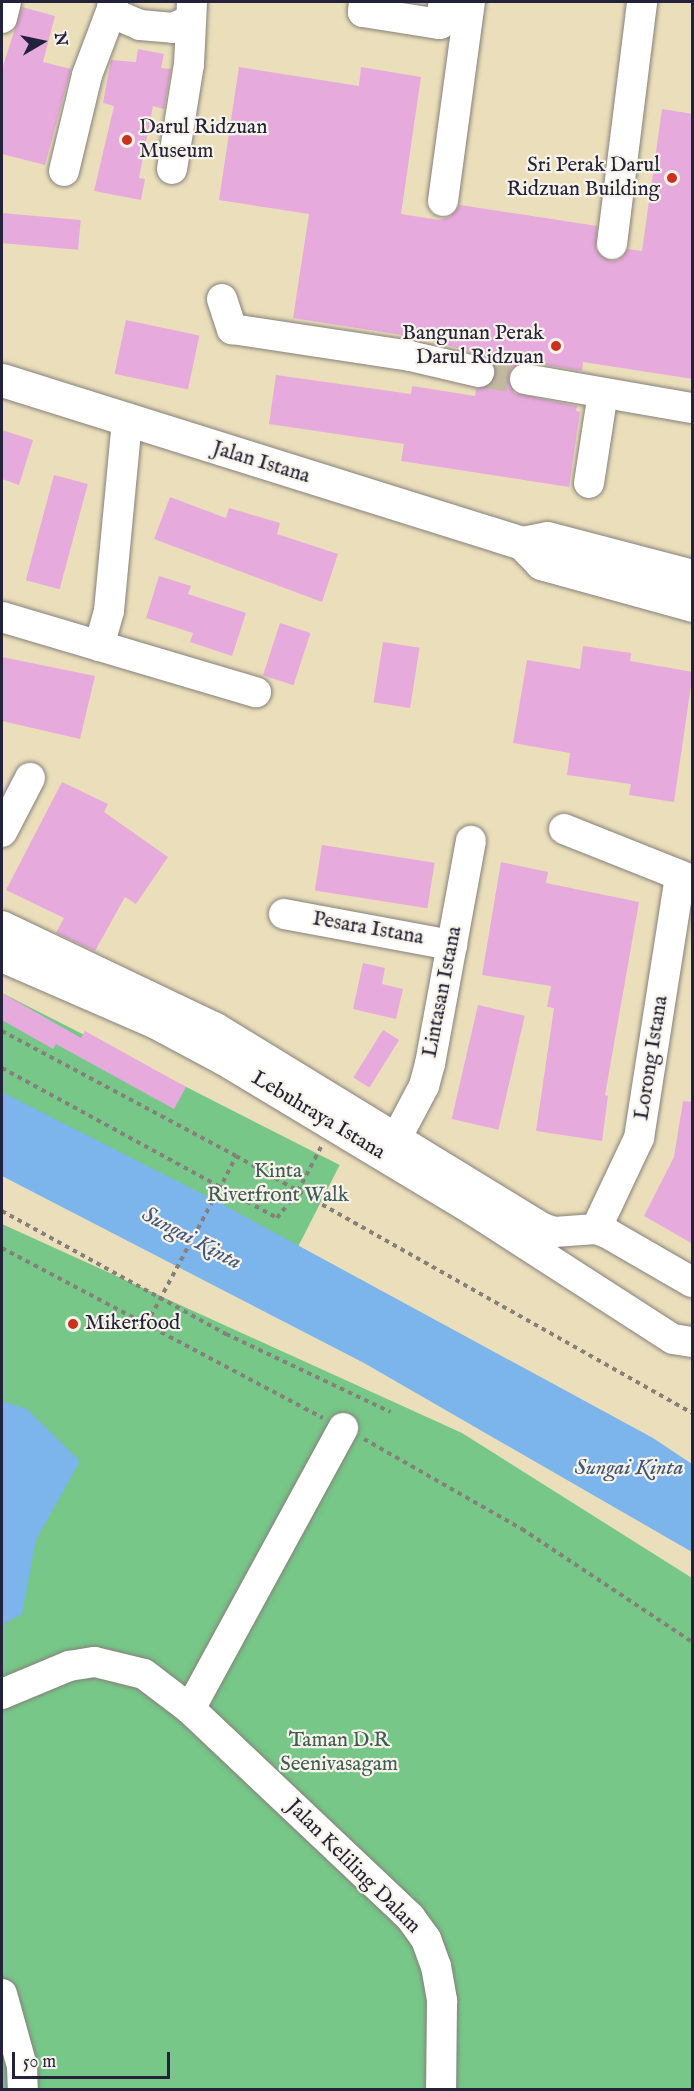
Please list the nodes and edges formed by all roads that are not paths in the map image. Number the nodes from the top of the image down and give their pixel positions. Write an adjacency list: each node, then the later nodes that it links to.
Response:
1 (6, 2): 8 (street)
2 (364, 2): 3 (street)
3 (444, 2)
4 (470, 2): 11 (street)
5 (642, 2): 12 (street)
6 (112, 5): 7 (street); 10 (street)
7 (190, 11): 9 (street)
8 (2, 18)
9 (172, 169)
10 (64, 171)
11 (443, 201)
12 (612, 244)
13 (222, 299): 14 (street)
14 (479, 372)
15 (2, 380): 19 (main road, Jalan Istana)
16 (525, 380): 17 (street)
17 (603, 393): 18 (street); 20 (street)
18 (693, 408)
19 (127, 419): 21 (main road, Jalan Istana); 25 (street)
20 (589, 483)
21 (522, 543): 22 (main road); 23 (main road)
22 (693, 576)
23 (693, 605)
24 (2, 617): 25 (street)
25 (99, 646): 26 (street)
26 (256, 692)
27 (30, 778): 29 (street)
28 (564, 829): 31 (street)
29 (2, 832)
30 (471, 841): 34 (street, Lintasan Istana)
31 (686, 878): 37 (street, Lorong Istana)
32 (284, 914): 34 (street, Pesara Istana)
33 (2, 926): 36 (street)
34 (452, 945): 36 (street, Lintasan Istana)
35 (2, 957): 39 (street, Lebuhraya Istana)
36 (398, 1137): 37 (street)
37 (596, 1229): 38 (street)
38 (689, 1272)
39 (619, 1304): 40 (street, Lebuhraya Istana); 41 (street, Lebuhraya Istana)
40 (693, 1341)
41 (693, 1359)
42 (343, 1428): 44 (street)
43 (2, 1694): 44 (street, Jalan Keliling Dalam)
44 (190, 1709): 47 (street, Jalan Keliling Dalam)
45 (2, 1994): 46 (street)
46 (22, 2090)
47 (441, 2090)

